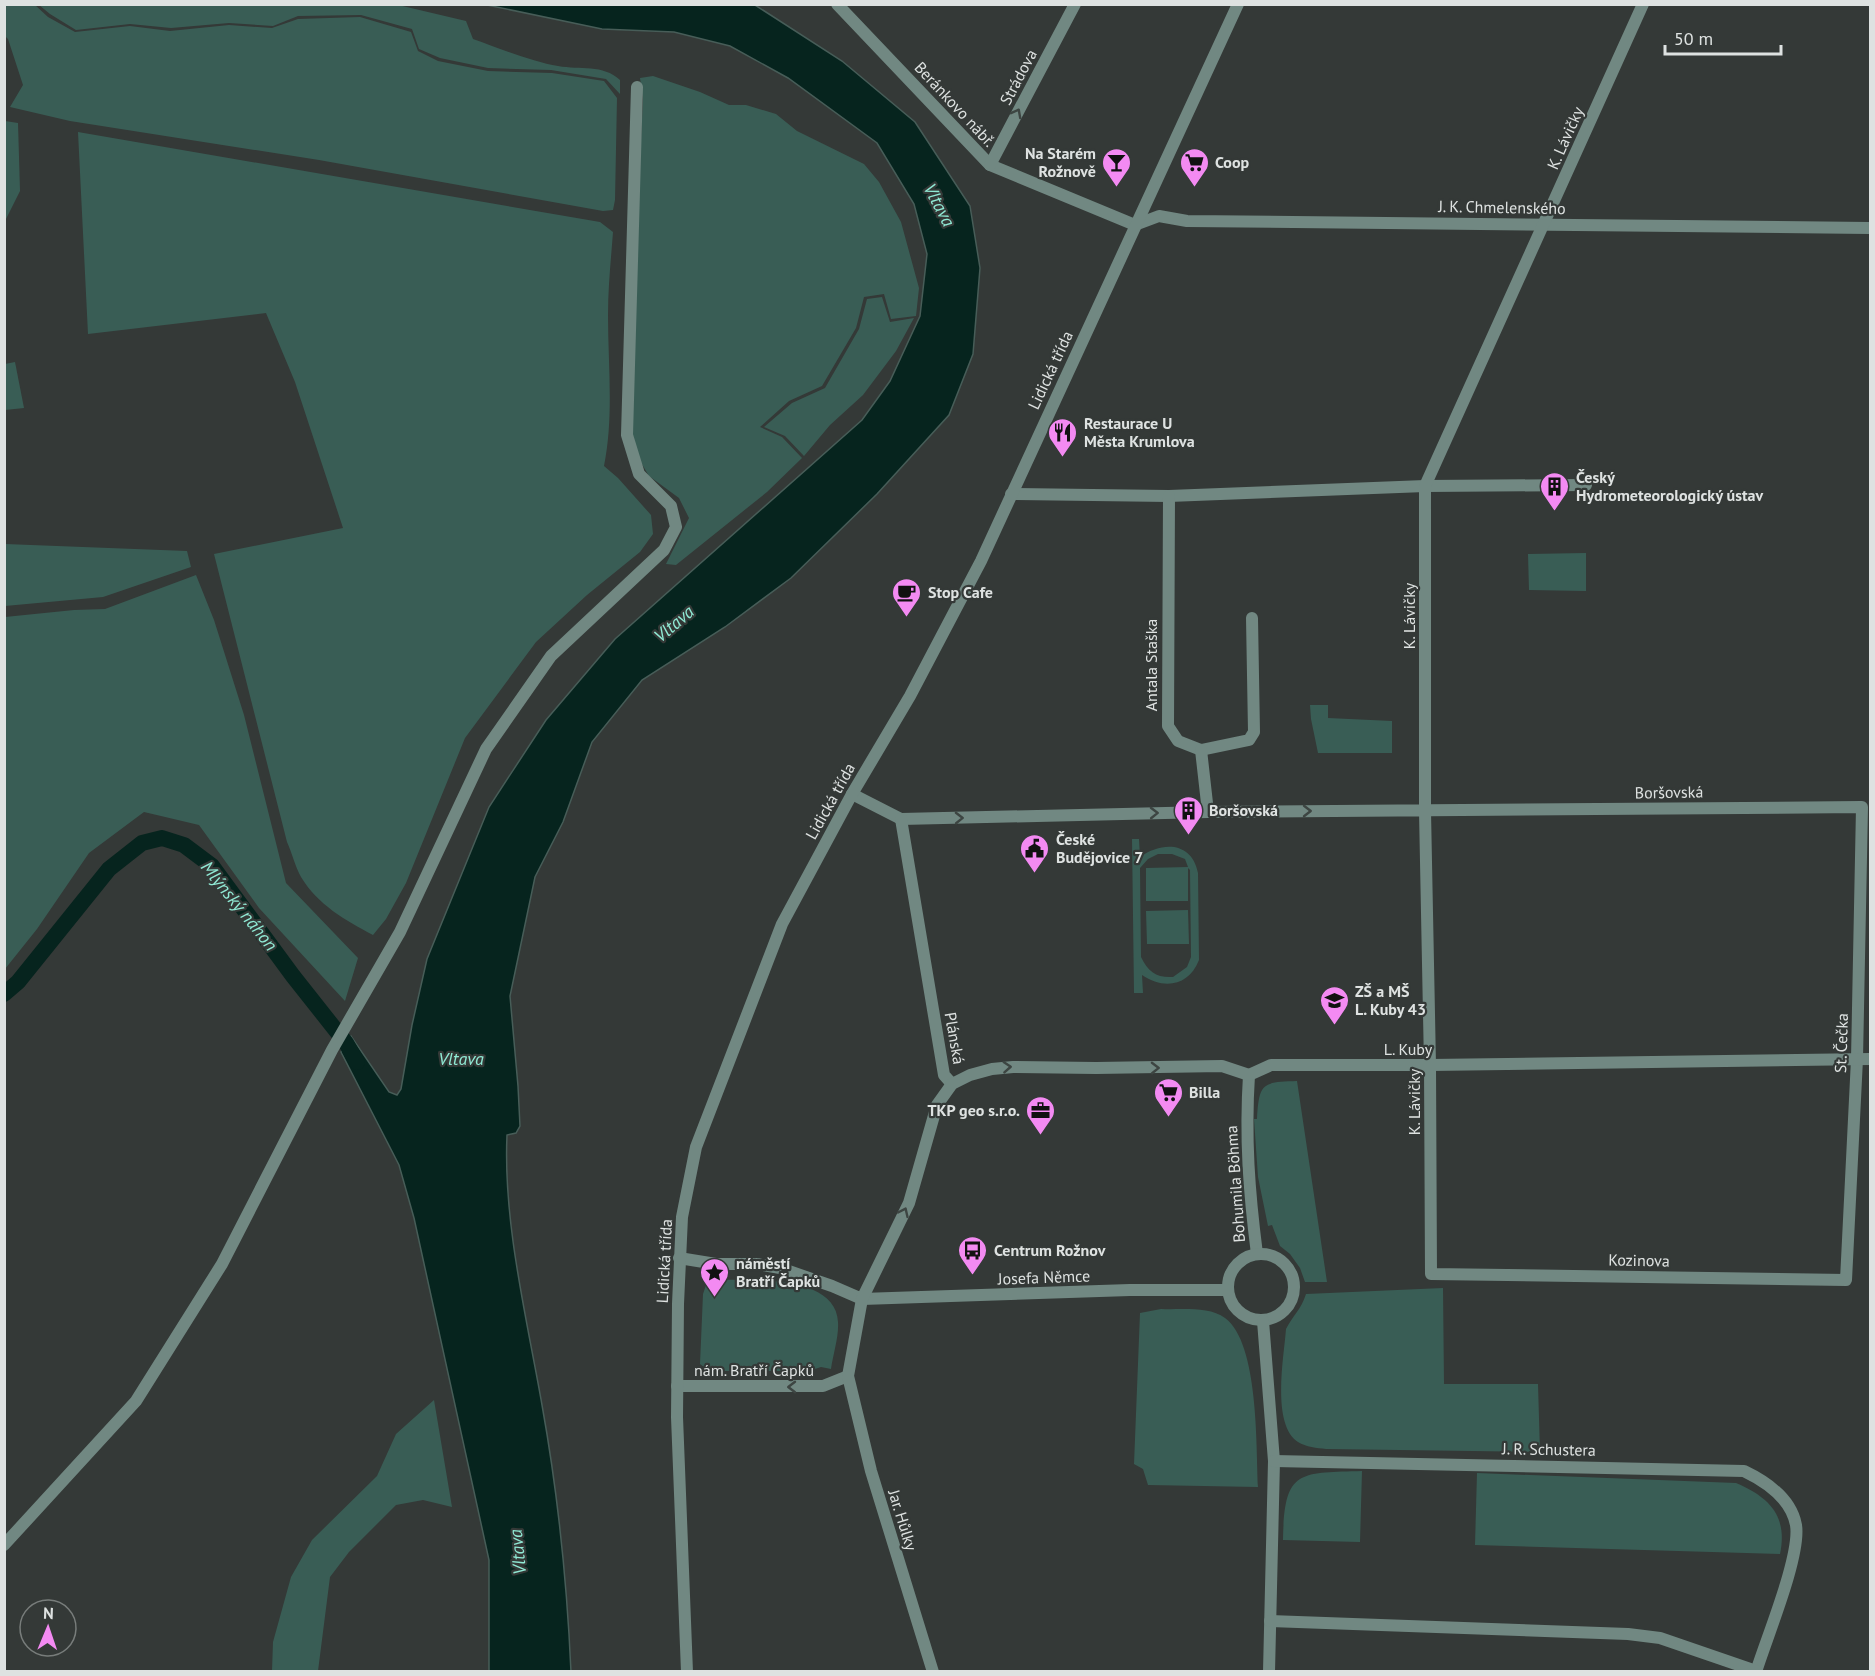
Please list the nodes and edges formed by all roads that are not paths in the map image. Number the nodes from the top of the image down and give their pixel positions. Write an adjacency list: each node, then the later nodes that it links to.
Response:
1 (1075, 4): 6 (street, Strádova, one-way to 1)
2 (1238, 4): 8 (street, Lidická třída)
3 (1643, 4): 7 (street, K. Lávičky)
4 (840, 5): 6 (street, Beránkovo nábř.)
5 (637, 87): 36 (street)
6 (990, 165): 8 (street, Beránkovo nábř.)
7 (1544, 224): 8 (street, J. K. Chmelenského); 9 (street, J. K. Chmelenského); 11 (street, K. Lávičky)
8 (1135, 225): 12 (street, Lidická třída)
9 (1870, 228)
10 (1586, 485): 11 (street)
11 (1425, 486): 13 (street); 18 (street, K. Lávičky)
12 (1011, 494): 13 (street); 16 (street, Lidická třída)
13 (1169, 496): 15 (street, Antala Staška)
14 (1252, 618): 15 (street)
15 (1201, 750): 19 (street)
16 (852, 794): 20 (street); 27 (street, Lidická třída)
17 (1862, 807): 18 (street, Boršovská); 21 (street, St. Čečka)
18 (1425, 811): 19 (street, Boršovská, one-way to 18); 23 (street, K. Lávičky)
19 (1208, 812): 20 (street, Boršovská, one-way to 19)
20 (901, 819): 25 (street, Plánská)
21 (1857, 1059): 22 (street, L. Kuby); 23 (street, L. Kuby); 29 (street, St. Čečka)
22 (1870, 1059)
23 (1431, 1065): 24 (street, L. Kuby); 28 (street, K. Lávičky)
24 (1249, 1075): 25 (street, one-way to 24); 26 (street, Bohumila Böhma)
25 (952, 1084): 31 (street, Plánská, one-way to 25)
26 (1257, 1254): 30 (street); 32 (street)
27 (679, 1258): 31 (street); 34 (street, Lidická třída)
28 (1431, 1274): 29 (street, Kozinova)
29 (1846, 1280)
30 (1228, 1290): 31 (street, Josefa Němce); 32 (street)
31 (862, 1299): 33 (street)
32 (1263, 1321): 35 (street)
33 (848, 1376): 34 (street, nám. Bratří Čapků, one-way to 34); 39 (street, Jar. Hůlky)
34 (677, 1386): 38 (street, Lidická třída)
35 (1274, 1461): 37 (street); 41 (street, J. R. Schustera)
36 (4, 1545)
37 (1270, 1621): 40 (street); 41 (street)
38 (687, 1671)
39 (933, 1671)
40 (1269, 1671)
41 (1756, 1671)

